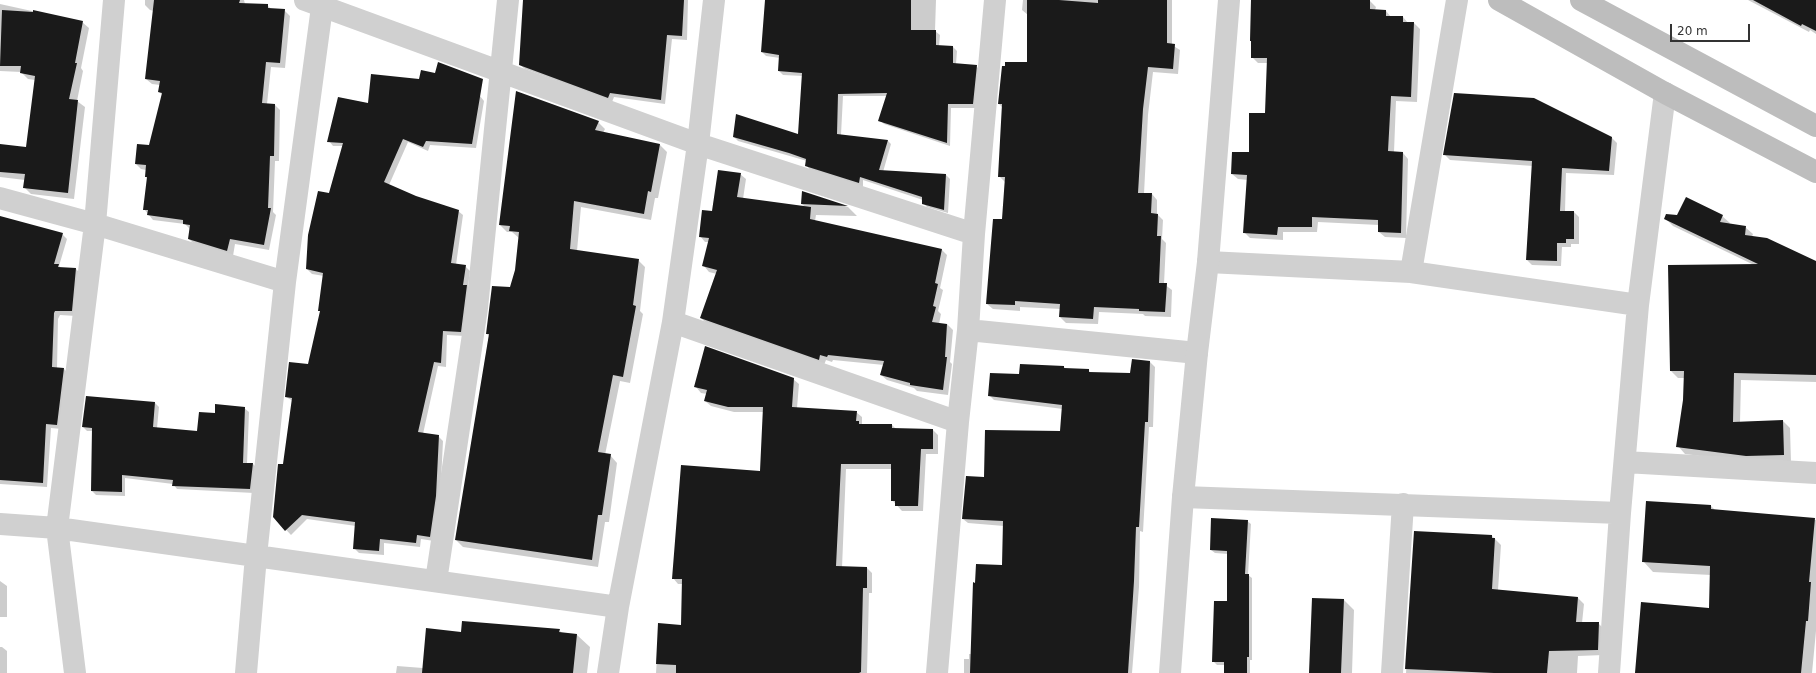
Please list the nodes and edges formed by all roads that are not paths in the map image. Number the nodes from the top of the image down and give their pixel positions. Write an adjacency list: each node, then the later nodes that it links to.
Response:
1 (114, 0): 16 (street)
2 (508, 0): 10 (street)
3 (714, 0): 13 (street)
4 (995, 0): 17 (street)
5 (1229, 0): 18 (street)
6 (1457, 0): 19 (street)
7 (1499, 0): 11 (main road)
8 (1581, 0): 12 (main road)
9 (313, 3): 10 (street); 20 (street)
10 (500, 71): 13 (street); 34 (street)
11 (1665, 93): 14 (main road); 21 (street)
12 (1816, 126)
13 (698, 144): 17 (street); 22 (street)
14 (1816, 172)
15 (0, 198): 16 (street)
16 (95, 224): 20 (street); 32 (street)
17 (974, 234): 23 (street)
18 (1208, 262): 19 (street); 24 (street)
19 (1411, 272): 21 (street)
20 (285, 282): 33 (street)
21 (1638, 306): 26 (street)
22 (673, 322): 25 (street); 35 (street)
23 (968, 330): 24 (street); 25 (street)
24 (1197, 353): 28 (street)
25 (958, 422): 39 (street)
26 (1625, 462): 27 (street); 30 (street)
27 (1816, 473)
28 (1183, 497): 29 (street); 40 (street)
29 (1403, 504): 30 (street); 41 (street)
30 (1620, 513): 42 (street)
31 (0, 524): 32 (street)
32 (57, 528): 33 (street); 36 (street)
33 (256, 556): 34 (street); 37 (street)
34 (436, 581): 35 (street)
35 (618, 606): 38 (street)
36 (75, 673)
37 (246, 673)
38 (608, 673)
39 (937, 673)
40 (1170, 673)
41 (1392, 673)
42 (1609, 673)

